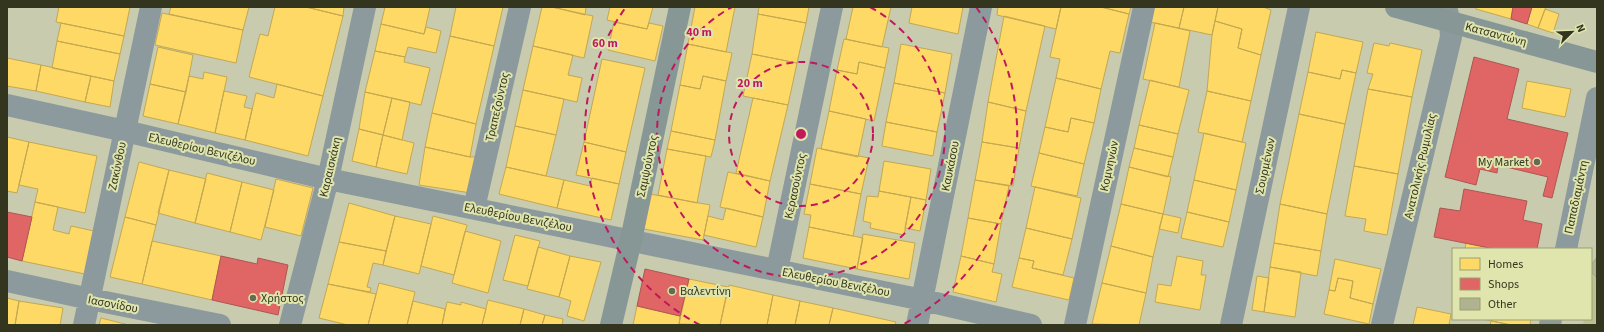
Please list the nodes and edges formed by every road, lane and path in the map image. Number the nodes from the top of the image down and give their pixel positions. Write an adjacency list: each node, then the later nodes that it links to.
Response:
1 (151, 7): 14 (street, Ζακύνθου)
2 (364, 7): 15 (street, Καραισκάκη)
3 (520, 7): 16 (street, Τραπεζούντος)
4 (680, 7): 17 (street, Σαμψούντος)
5 (832, 7): 19 (street, Κερασούντος)
6 (981, 7): 22 (street, Καυκάσου)
7 (1144, 7): 29 (street, Κομνηνών)
8 (1299, 7): 30 (street, Σουρμένων)
9 (1396, 7): 10 (street, Κατσαντώνη)
10 (1448, 14): 11 (street, Κατσαντώνη); 31 (street, Ανατολικής Ρωμυλίας)
11 (1597, 62)
12 (1597, 98): 18 (street, Παπαδιαμάντη)
13 (7, 105): 14 (street, Ελευθερίου Βενιζέλου)
14 (125, 131): 15 (street, Ελευθερίου Βενιζέλου); 21 (street, Ζακύνθου)
15 (328, 179): 16 (street, Ελευθερίου Βενιζέλου); 25 (street, Καραισκάκη)
16 (474, 208): 17 (street, Ελευθερίου Βενιζέλου)
17 (631, 240): 19 (street, Ελευθερίου Βενιζέλου); 26 (street, Σαμψούντος)
18 (1566, 248)
19 (777, 270): 22 (street, Ελευθερίου Βενιζέλου)
20 (7, 281): 21 (street, Ιασoνίδου)
21 (90, 299): 23 (street, Ζακύνθου); 24 (street, Ιασoνίδου)
22 (923, 300): 27 (street, Καυκάσου); 28 (street, Ελευθερίου Βενιζέλου)
23 (84, 325)
24 (220, 325)
25 (290, 325)
26 (611, 325)
27 (917, 325)
28 (1031, 325)
29 (1075, 325)
30 (1231, 325)
31 (1382, 325)

